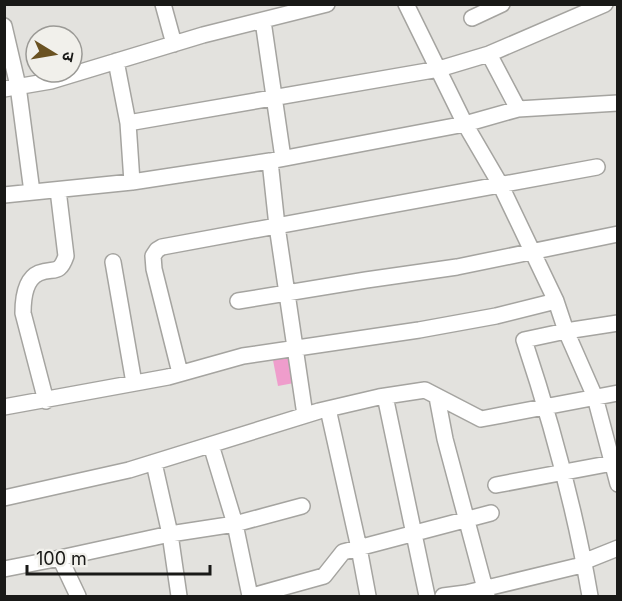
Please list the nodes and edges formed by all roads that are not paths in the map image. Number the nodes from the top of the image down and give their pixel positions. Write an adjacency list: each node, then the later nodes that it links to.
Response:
1 (164, 4): 9 (street)
2 (327, 4): 7 (street)
3 (406, 4): 12 (street)
4 (502, 4): 6 (street)
5 (600, 5): 10 (street)
6 (472, 18)
7 (263, 21): 9 (street); 14 (street)
8 (4, 26): 13 (street)
9 (174, 44): 11 (street)
10 (489, 54): 12 (street); 16 (street)
11 (117, 61): 13 (street); 17 (street)
12 (439, 69): 14 (street); 18 (street)
13 (11, 87): 24 (street)
14 (274, 98): 17 (street); 19 (street)
15 (618, 103): 16 (street)
16 (518, 109): 18 (street)
17 (128, 123): 21 (street)
18 (465, 124): 19 (street); 22 (street)
19 (276, 159): 21 (street); 26 (street)
20 (597, 167): 22 (street)
21 (132, 182): 23 (street)
22 (500, 184): 26 (street); 28 (street)
23 (58, 190): 24 (street); 42 (street)
24 (32, 192): 25 (street)
25 (4, 195)
26 (277, 226): 30 (street); 36 (street)
27 (618, 234): 28 (street)
28 (534, 251): 30 (street); 32 (street)
29 (113, 262): 37 (street)
30 (288, 293): 31 (street); 35 (street)
31 (238, 301)
32 (556, 301): 34 (street); 35 (street)
33 (618, 323): 34 (street)
34 (566, 331): 40 (street); 43 (street)
35 (296, 347): 36 (street); 46 (street)
36 (180, 373): 37 (street)
37 (134, 383): 42 (street)
38 (618, 393): 40 (street)
39 (385, 396): 41 (street); 45 (street); 58 (street)
40 (596, 396): 43 (street); 48 (street)
41 (437, 397): 43 (street); 56 (street)
42 (46, 401): 44 (street)
43 (545, 406): 50 (street)
44 (4, 407)
45 (328, 409): 46 (street); 60 (street)
46 (305, 415): 47 (street)
47 (212, 445): 49 (street); 57 (street)
48 (615, 462): 50 (street); 51 (street)
49 (154, 463): 53 (street); 59 (street)
50 (563, 472): 52 (street); 63 (street)
51 (618, 484)
52 (495, 485)
53 (4, 498)
54 (302, 506): 57 (street)
55 (491, 513): 56 (street)
56 (467, 519): 58 (street); 65 (street)
57 (235, 524): 59 (street); 68 (street)
58 (415, 533): 60 (street); 70 (street)
59 (170, 534): 62 (street); 67 (street)
60 (359, 548): 68 (street); 69 (street)
61 (618, 548): 63 (street)
62 (60, 558): 64 (street); 66 (street)
63 (584, 562): 65 (street); 72 (street)
64 (4, 569)
65 (486, 592): 71 (street)
66 (78, 597)
67 (179, 597)
68 (251, 597)
69 (368, 597)
70 (427, 597)
71 (443, 597)
72 (590, 597)

